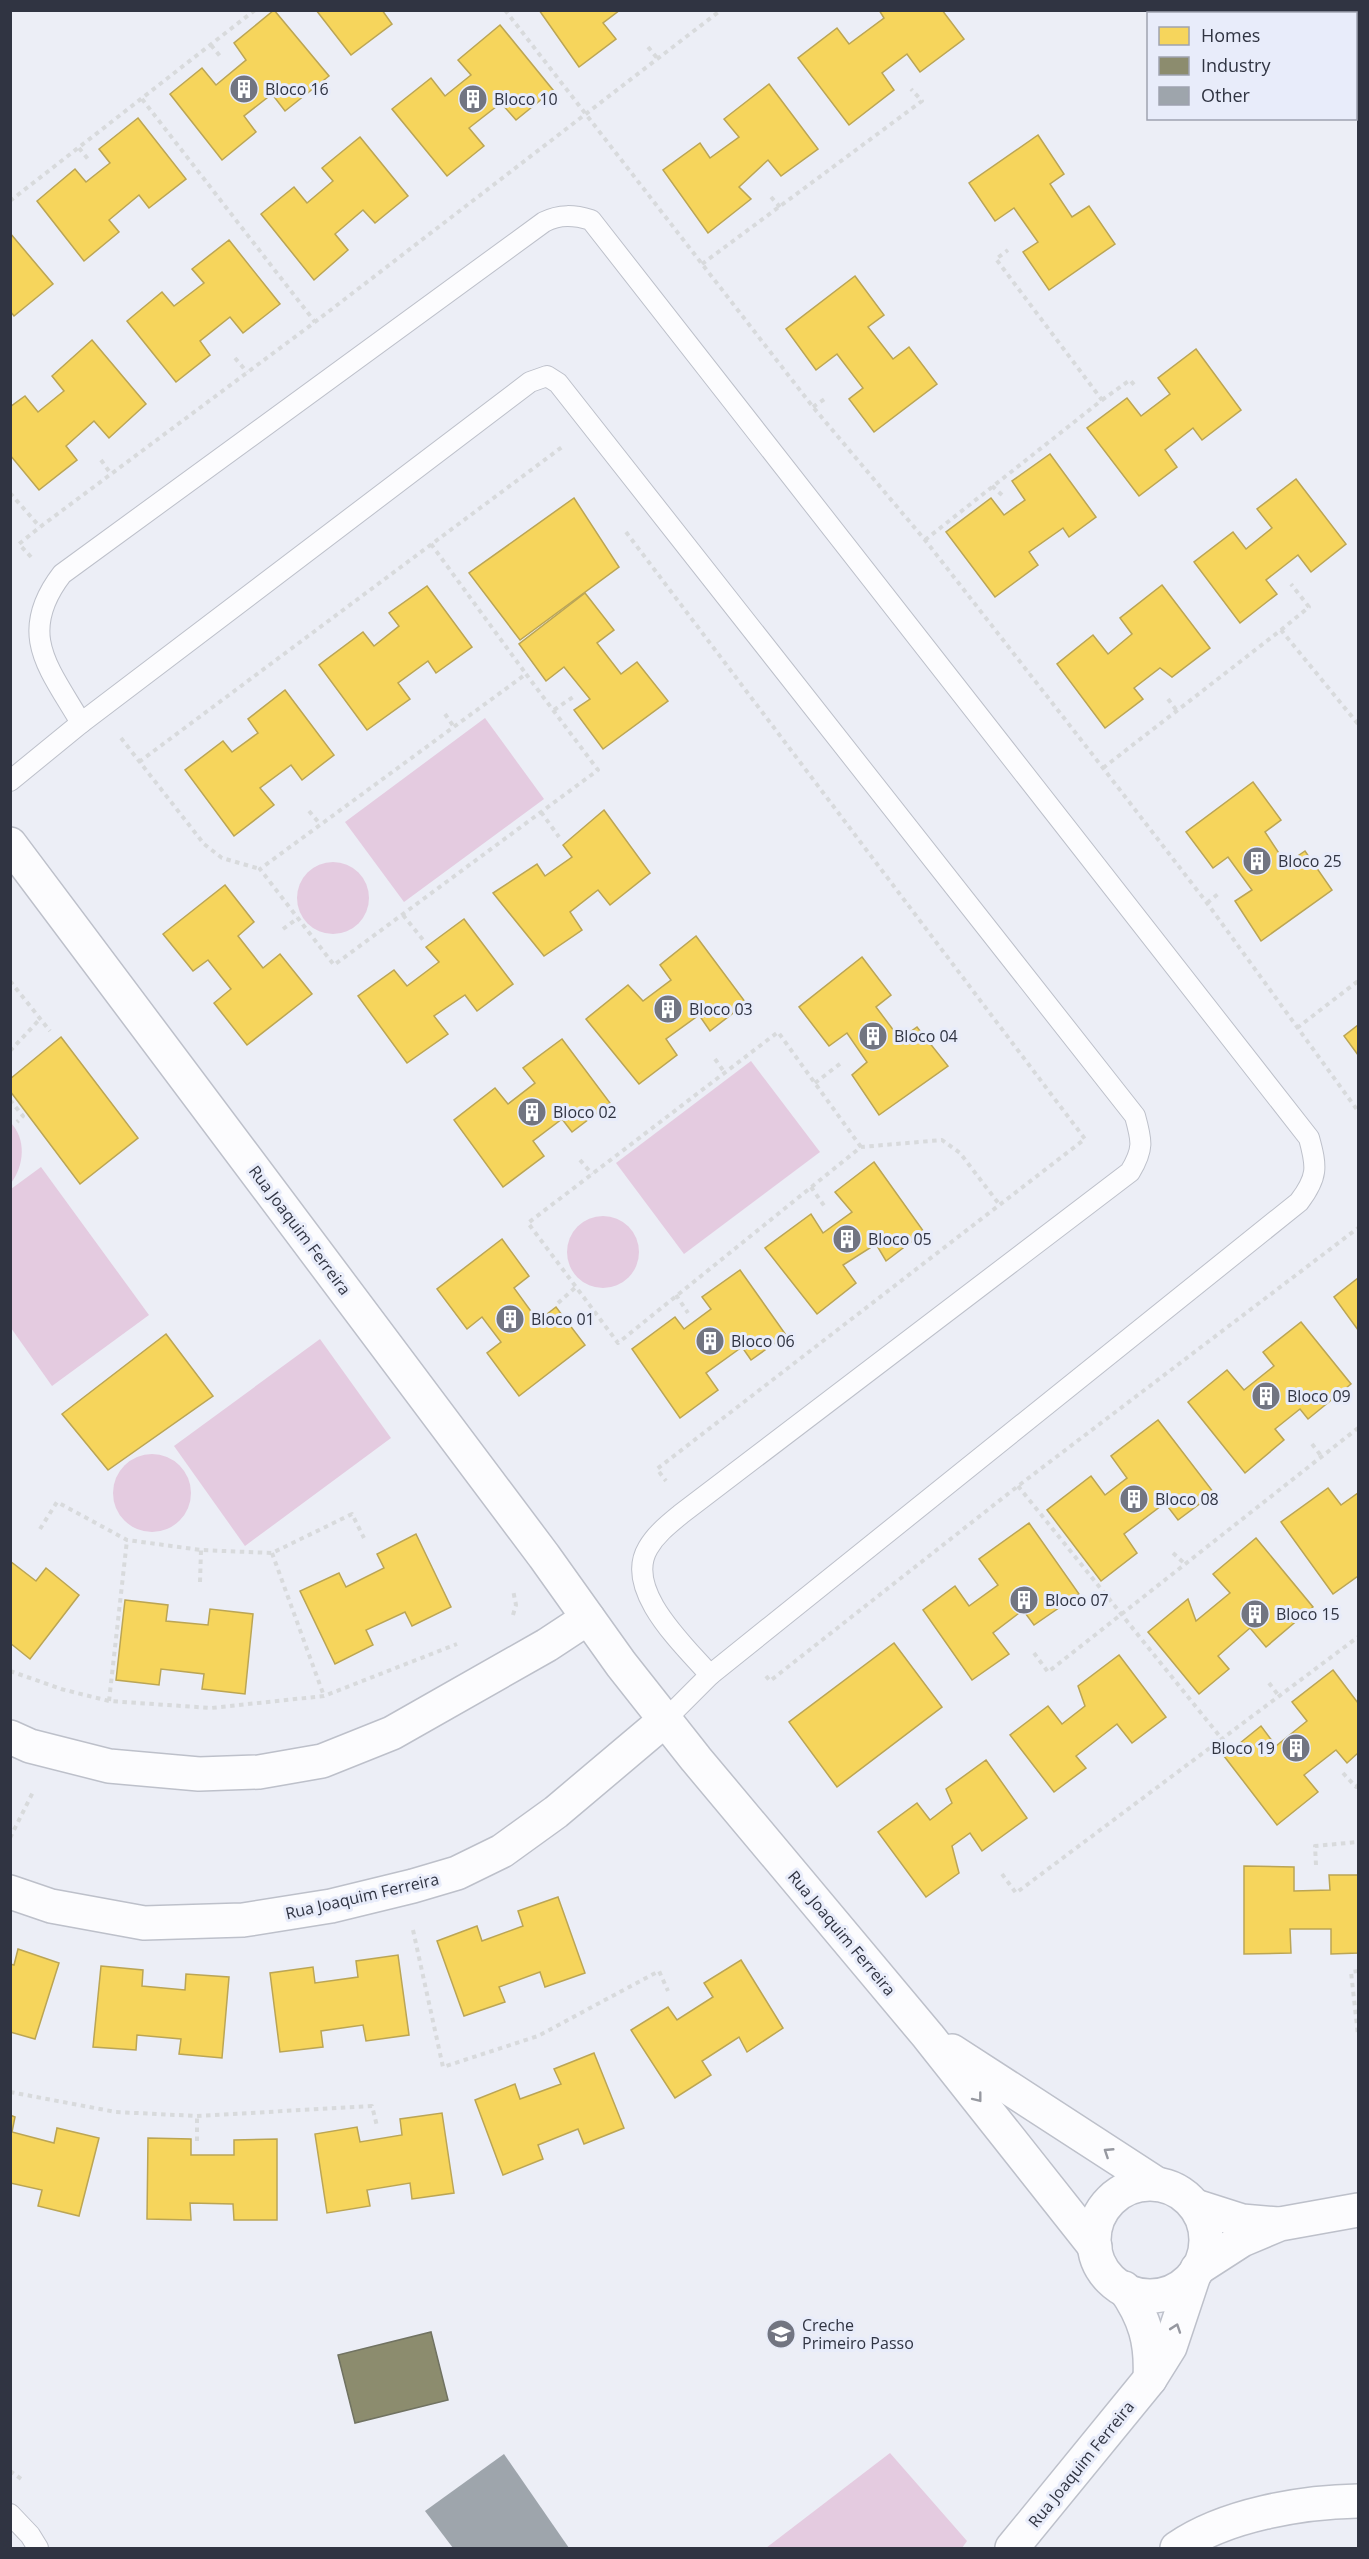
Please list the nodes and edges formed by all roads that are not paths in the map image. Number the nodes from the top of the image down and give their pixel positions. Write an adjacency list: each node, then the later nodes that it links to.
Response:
1 (81, 723): 2 (lane); 5 (lane); 5 (lane)
2 (10, 781)
3 (10, 844): 4 (street, Rua Joaquim Ferreira)
4 (588, 1618): 6 (street, Rua Joaquim Ferreira); 7 (street)
5 (710, 1675): 6 (lane)
6 (665, 1720): 8 (street, Rua Joaquim Ferreira); 9 (street, Rua Joaquim Ferreira)
7 (10, 1737)
8 (10, 1892)
9 (928, 2036): 10 (street, Rua Joaquim Ferreira, one-way to 9); 14 (street, Rua Joaquim Ferreira, one-way to 14)
10 (1157, 2184): 11 (street, Rua Joaquim Ferreira); 14 (street)
11 (1195, 2206): 13 (street, Rua Joaquim Ferreira); 15 (street, Rua Joaquim Ferreira)
12 (1359, 2210): 13 (street, Rua Joaquim Ferreira)
13 (1280, 2224): 15 (street, Rua Joaquim Ferreira)
14 (1095, 2247): 16 (street, Rua Joaquim Ferreira)
15 (1195, 2272): 16 (street, Rua Joaquim Ferreira); 17 (street, Rua Joaquim Ferreira, one-way to 15)
16 (1124, 2288): 17 (street, Rua Joaquim Ferreira)
17 (1150, 2379): 21 (street, Rua Joaquim Ferreira)
18 (1359, 2501): 22 (street)
19 (10, 2514): 20 (lane)
20 (38, 2548)
21 (1012, 2548)
22 (1177, 2548)

